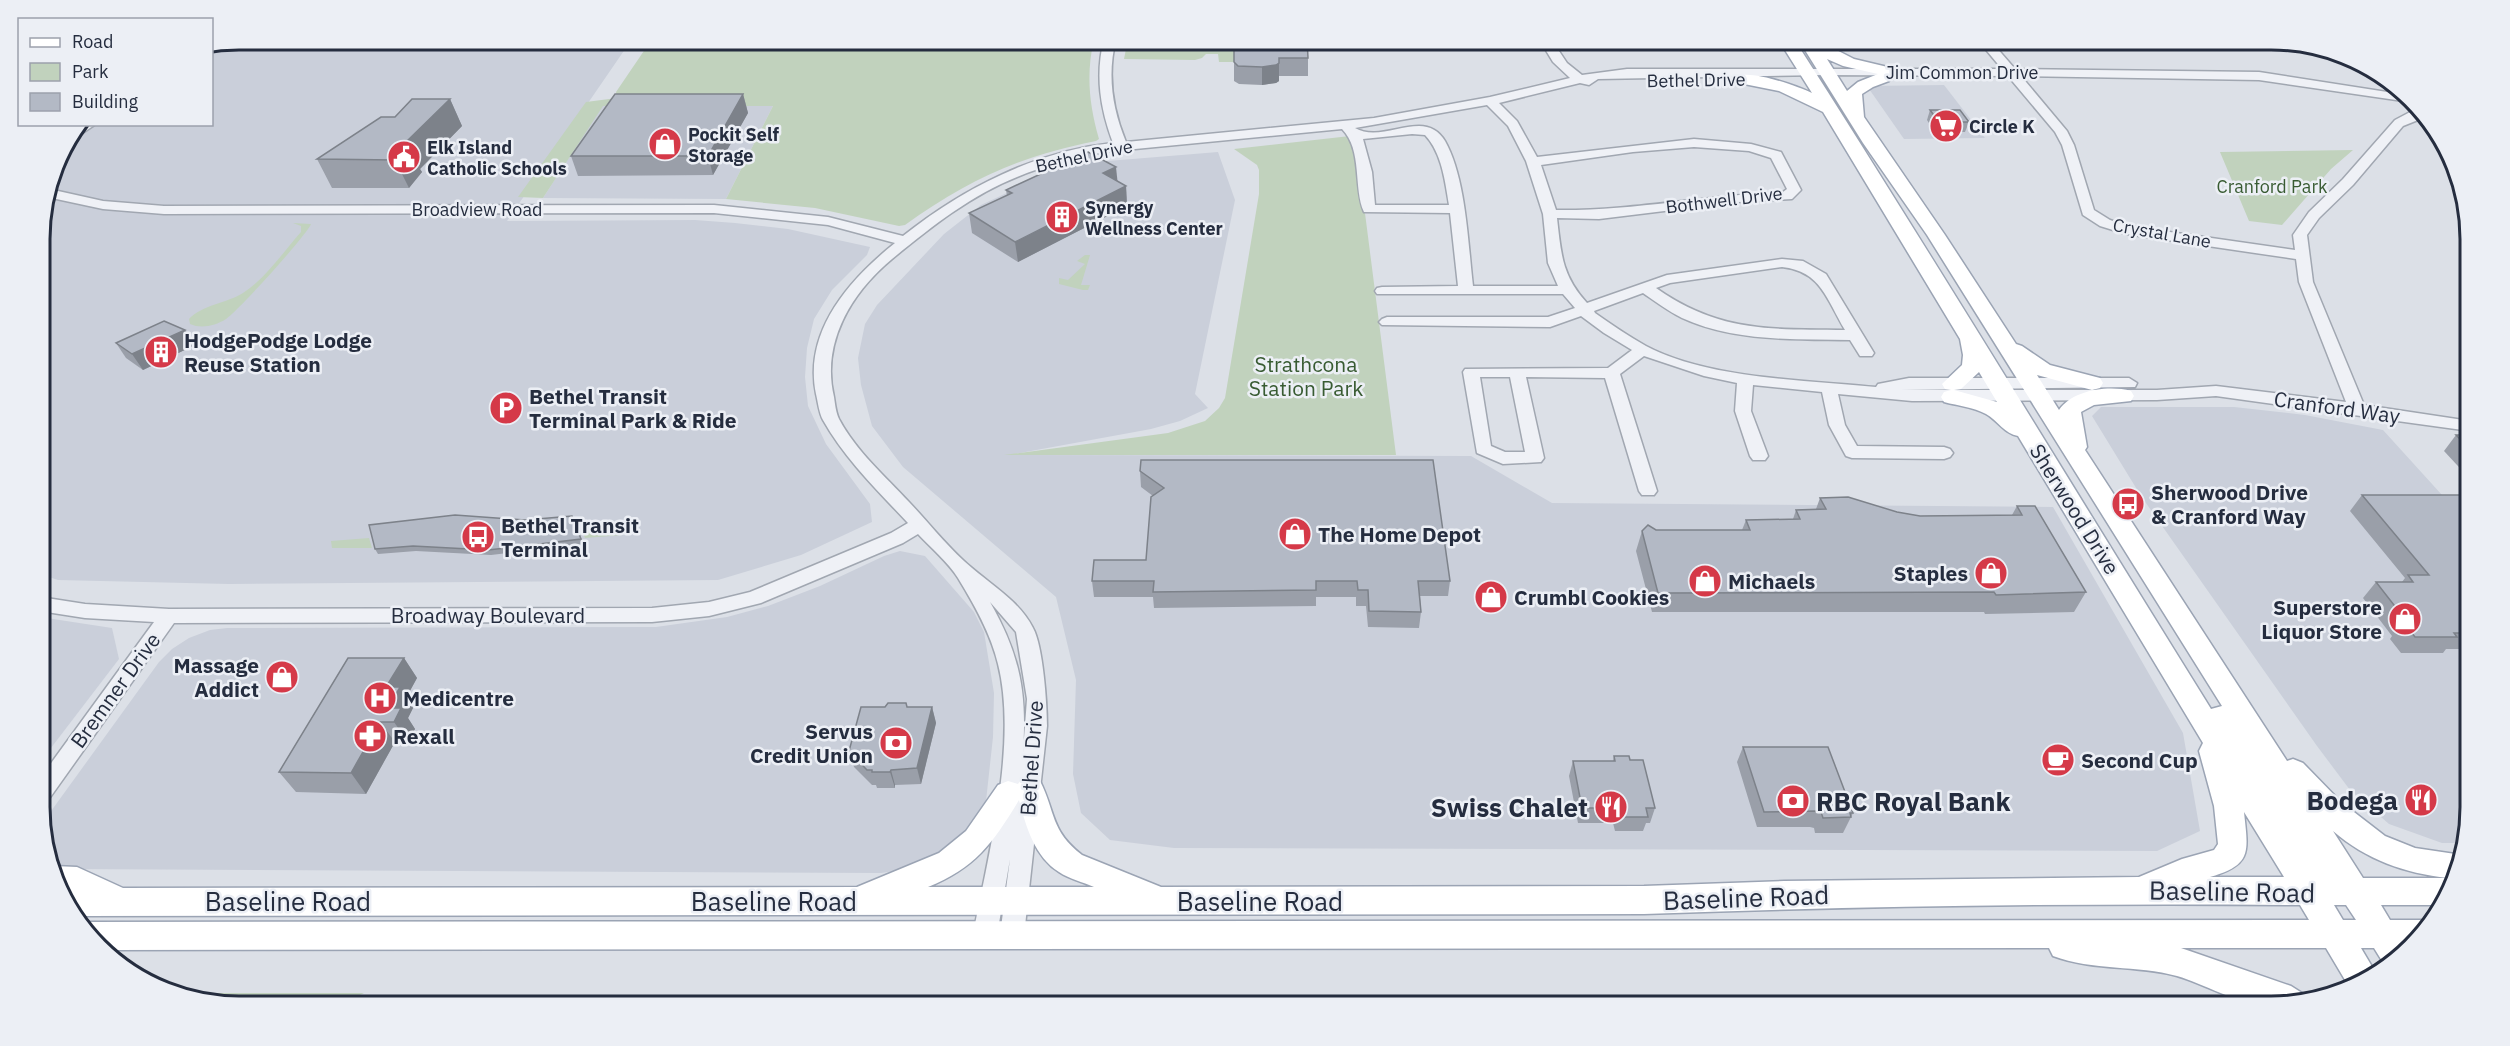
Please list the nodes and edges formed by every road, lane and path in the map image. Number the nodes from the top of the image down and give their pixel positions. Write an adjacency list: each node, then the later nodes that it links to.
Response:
1 (1107, 50): 19 (street)
2 (1550, 50): 12 (street)
3 (1788, 50): 11 (main road)
4 (1795, 50): 8 (main road, Sherwood Drive)
5 (1810, 50): 8 (main road, Sherwood Drive)
6 (1823, 50): 9 (main road)
7 (1992, 50): 10 (street, Crystal Lane)
8 (1818, 75): 9 (street, Jim Common Drive); 11 (street, Bethel Drive); 15 (main road, Sherwood Drive); 16 (main road, Sherwood Drive)
9 (1887, 75): 10 (street, Jim Common Drive); 16 (main road)
10 (2014, 75): 14 (street, Jim Common Drive); 26 (street, Crystal Lane)
11 (1747, 76): 12 (street, Bethel Drive); 15 (main road)
12 (1582, 81): 13 (street, Bethel Drive)
13 (1490, 101): 18 (street, Bethel Drive); 20 (street)
14 (2401, 105): 17 (street); 26 (street)
15 (1831, 111): 24 (main road, Sherwood Drive)
16 (1856, 117): 35 (main road, Sherwood Drive)
17 (2415, 117)
18 (1350, 131): 19 (street, Bethel Drive); 22 (street); 22 (street)
19 (1121, 146): 25 (street, Bethel Drive)
20 (1533, 161): 23 (street); 23 (street, Bothwell Drive)
21 (55, 195): 25 (street, Broadview Road)
22 (1457, 209): 30 (street)
23 (1550, 214): 28 (street)
24 (1904, 227): 32 (main road, Sherwood Drive); 44 (main road)
25 (905, 241): 55 (street, Bethel Drive)
26 (2301, 255): 47 (street)
27 (1645, 286): 31 (street); 34 (street); 34 (street)
28 (1567, 290): 30 (street); 31 (street)
29 (1382, 291): 30 (street)
30 (1466, 291)
31 (1585, 311): 33 (street); 36 (street)
32 (1961, 321): 43 (main road); 44 (main road, Sherwood Drive)
33 (1387, 322)
34 (1854, 335): 37 (street)
35 (2002, 340): 41 (main road); 44 (main road, Sherwood Drive)
36 (1642, 350): 39 (street); 40 (street)
37 (1866, 353)
38 (1517, 372): 38 (street); 39 (street)
39 (1612, 373): 53 (street)
40 (1745, 379): 42 (street); 52 (street)
41 (2092, 383): 44 (street, Cranford Way); 45 (street, Cranford Way)
42 (1829, 388): 43 (street); 50 (street)
43 (1952, 390): 44 (street); 49 (main road)
44 (2018, 390): 46 (street, Cranford Way); 49 (main road, Sherwood Drive); 51 (main road, Sherwood Drive); 54 (main road)
45 (2204, 392): 46 (street, Cranford Way); 47 (street, Cranford Way)
46 (2123, 396): 51 (main road)
47 (2357, 409): 48 (street, Cranford Way)
48 (2460, 424)
49 (2033, 442): 58 (main road, Sherwood Drive)
50 (1944, 453)
51 (2077, 455): 54 (main road, Sherwood Drive)
52 (1759, 456)
53 (1648, 491)
54 (2110, 507): 60 (main road, Sherwood Drive)
55 (919, 525): 57 (street, Broadway Boulevard); 62 (street, Bethel Drive)
56 (50, 605): 57 (street, Broadway Boulevard)
57 (169, 616): 61 (street, Bremner Drive)
58 (2148, 628): 59 (main road, Sherwood Drive); 66 (main road)
59 (2203, 717): 65 (main road); 66 (main road, Sherwood Drive)
60 (2247, 720): 63 (main road); 66 (main road, Sherwood Drive)
61 (50, 781)
62 (1019, 791): 68 (main road); 69 (street, Bethel Drive); 70 (main road)
63 (2451, 866)
64 (64, 879): 72 (main road)
65 (2139, 890): 66 (main road, Baseline Road); 70 (main road, Baseline Road)
66 (2335, 892): 67 (main road, Baseline Road); 73 (main road, Sherwood Drive); 77 (main road)
67 (2440, 892)
68 (859, 901): 69 (main road, Baseline Road); 72 (main road, Baseline Road)
69 (1004, 901): 70 (main road, Baseline Road); 74 (street, Bethel Drive)
70 (1164, 901)
71 (75, 902): 72 (main road, Baseline Road)
72 (118, 902)
73 (2336, 934): 75 (main road, Baseline Road); 77 (main road, Baseline Road); 78 (main road, Sherwood Drive)
74 (999, 935): 75 (main road, Baseline Road); 76 (main road, Baseline Road)
75 (2011, 935): 79 (main road)
76 (101, 936)
77 (2390, 946)
78 (2360, 974)
79 (2277, 996)

